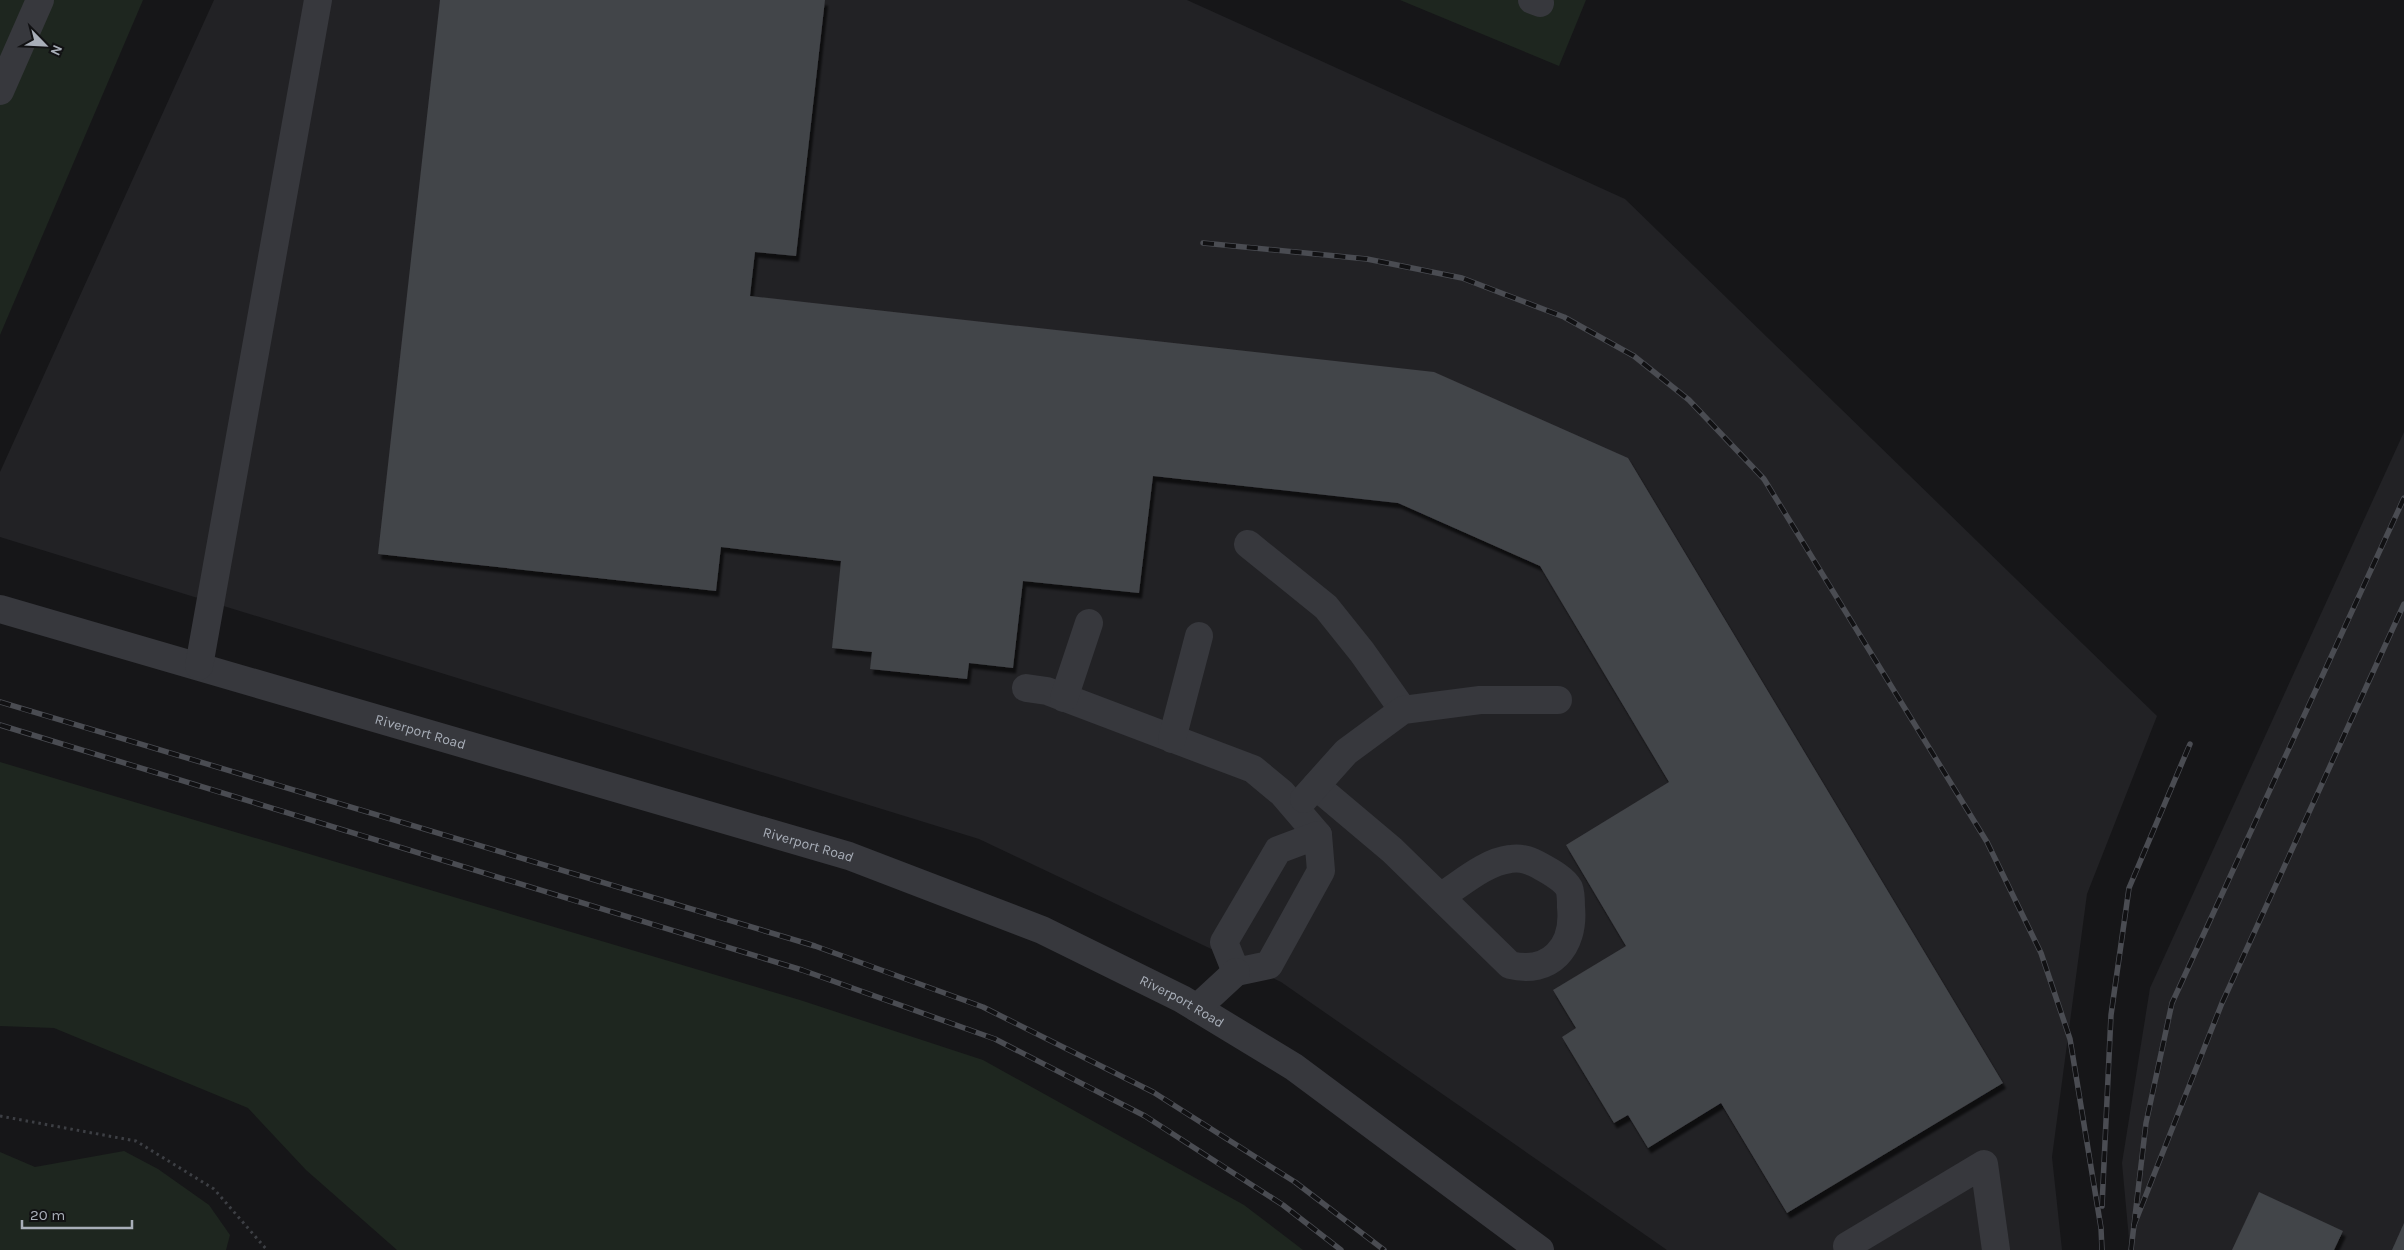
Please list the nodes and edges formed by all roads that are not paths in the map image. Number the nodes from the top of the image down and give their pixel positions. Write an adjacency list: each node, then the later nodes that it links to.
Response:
1 (40, 0): 3 (street)
2 (318, 0): 8 (street)
3 (0, 91)
4 (1248, 544): 12 (street)
5 (0, 608): 8 (street, Riverport Road)
6 (1088, 623): 10 (street)
7 (1199, 636): 13 (street)
8 (199, 666): 19 (street, Riverport Road)
9 (1026, 688): 10 (street)
10 (1064, 698): 13 (street)
11 (1558, 700): 12 (street)
12 (1403, 710): 14 (street)
13 (1172, 739): 15 (street)
14 (1316, 786): 15 (street); 17 (street)
15 (1296, 807): 16 (street)
16 (1318, 834): 18 (street); 18 (street)
17 (1440, 897): 17 (street)
18 (1236, 972): 19 (street)
19 (1197, 1008): 20 (street, Riverport Road)
20 (1540, 1250)
21 (1853, 1250): 22 (street)
22 (1996, 1250)

